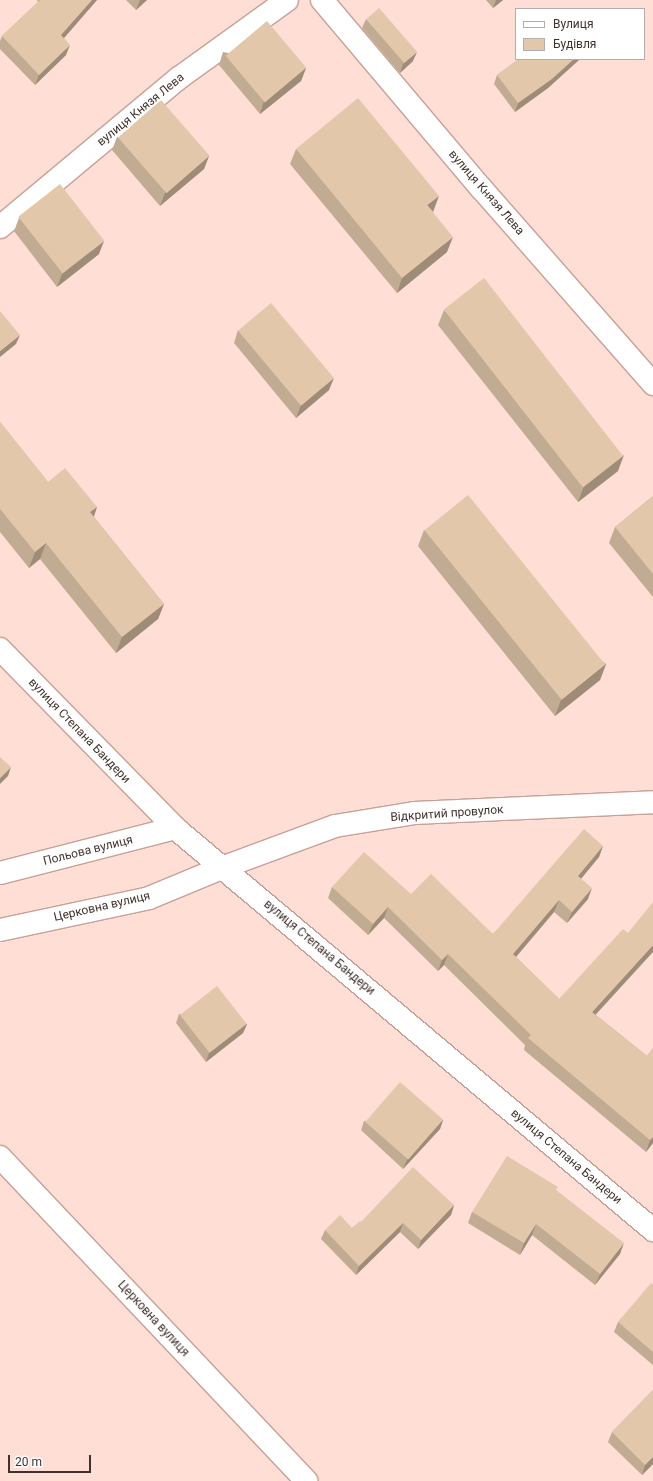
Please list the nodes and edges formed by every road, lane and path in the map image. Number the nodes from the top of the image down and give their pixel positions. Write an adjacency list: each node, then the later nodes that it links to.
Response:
1 (287, 0): 3 (street, вулиця Князя Лева)
2 (322, 0): 4 (street, вулиця Князя Лева)
3 (0, 227)
4 (653, 384)
5 (0, 649): 7 (street, вулиця Степана Бандери)
6 (653, 802): 8 (street, Відкритий провулок)
7 (175, 828): 8 (street, вулиця Степана Бандери); 9 (street, Польова вулиця)
8 (224, 867): 10 (street, Церковна вулиця); 12 (street, вулиця Степана Бандери)
9 (0, 873)
10 (0, 930)
11 (0, 1157): 13 (street, Церковна вулиця)
12 (653, 1230)
13 (306, 1481)

